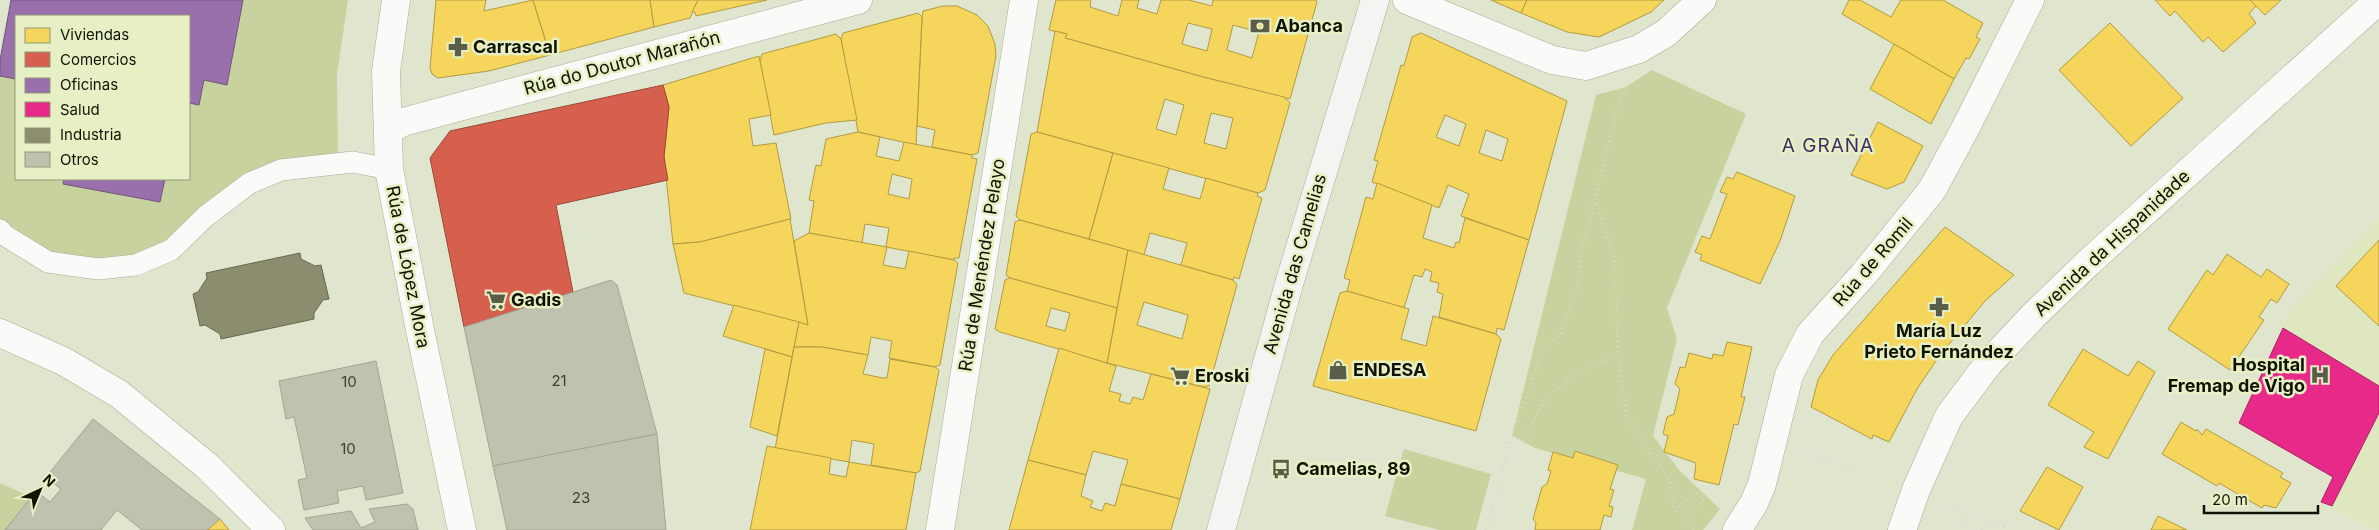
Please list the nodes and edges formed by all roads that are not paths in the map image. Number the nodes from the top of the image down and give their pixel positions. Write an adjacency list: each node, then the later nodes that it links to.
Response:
1 (396, 0): 9 (street, Rúa de López Mora)
2 (858, 0): 9 (street, Rúa do Doutor Marañón)
3 (1024, 0): 15 (street, Rúa de Menéndez Pelayo)
4 (1375, 0): 16 (main road, Avenida das Camelias)
5 (1407, 0): 6 (street)
6 (1702, 0)
7 (2030, 0): 17 (street, Rúa de Romil)
8 (2379, 0): 18 (street, Avenida da Hispanidade)
9 (388, 131): 10 (street, Rúa de López Mora)
10 (389, 169): 11 (lane); 14 (street, Rúa de López Mora)
11 (0, 230)
12 (0, 333): 13 (street)
13 (271, 530)
14 (462, 530)
15 (940, 530)
16 (1221, 530)
17 (1737, 530)
18 (1902, 530)

